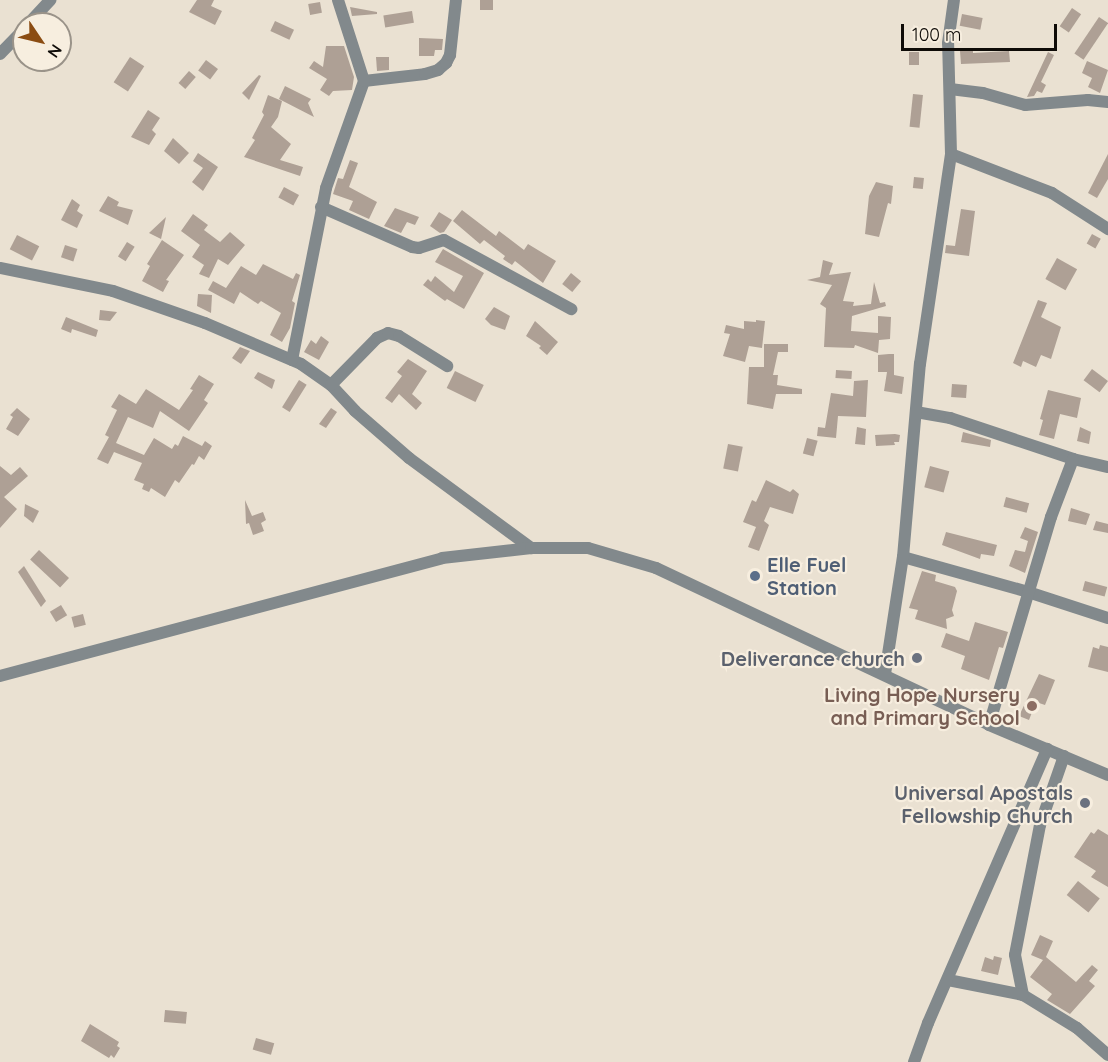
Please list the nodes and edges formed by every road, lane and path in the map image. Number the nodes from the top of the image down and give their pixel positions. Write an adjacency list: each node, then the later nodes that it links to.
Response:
1 (50, 0): 5 (street)
2 (338, 0): 8 (street)
3 (456, 0): 8 (street)
4 (954, 0): 9 (street)
5 (39, 12)
6 (12, 42): 7 (street)
7 (0, 54)
8 (364, 81): 12 (street)
9 (950, 89): 10 (street); 11 (street)
10 (1108, 102)
11 (951, 154): 13 (street); 19 (street)
12 (321, 207): 15 (street); 16 (street)
13 (1108, 229)
14 (0, 267): 16 (street)
15 (571, 309)
16 (292, 360): 18 (street)
17 (447, 366): 18 (street)
18 (331, 385): 22 (street)
19 (916, 412): 20 (street); 23 (street)
20 (1073, 459): 21 (street); 24 (street)
21 (1108, 467)
22 (531, 548): 26 (street); 27 (street)
23 (903, 557): 24 (street); 26 (street)
24 (1028, 592): 25 (street); 28 (street)
25 (1108, 618)
26 (885, 674): 28 (street)
27 (0, 676)
28 (989, 724): 29 (street)
29 (1047, 749): 30 (street); 32 (street)
30 (1064, 756): 31 (street); 33 (street)
31 (1108, 776)
32 (948, 980): 33 (street); 35 (street)
33 (1023, 995): 34 (street)
34 (1108, 1055)
35 (914, 1062)

